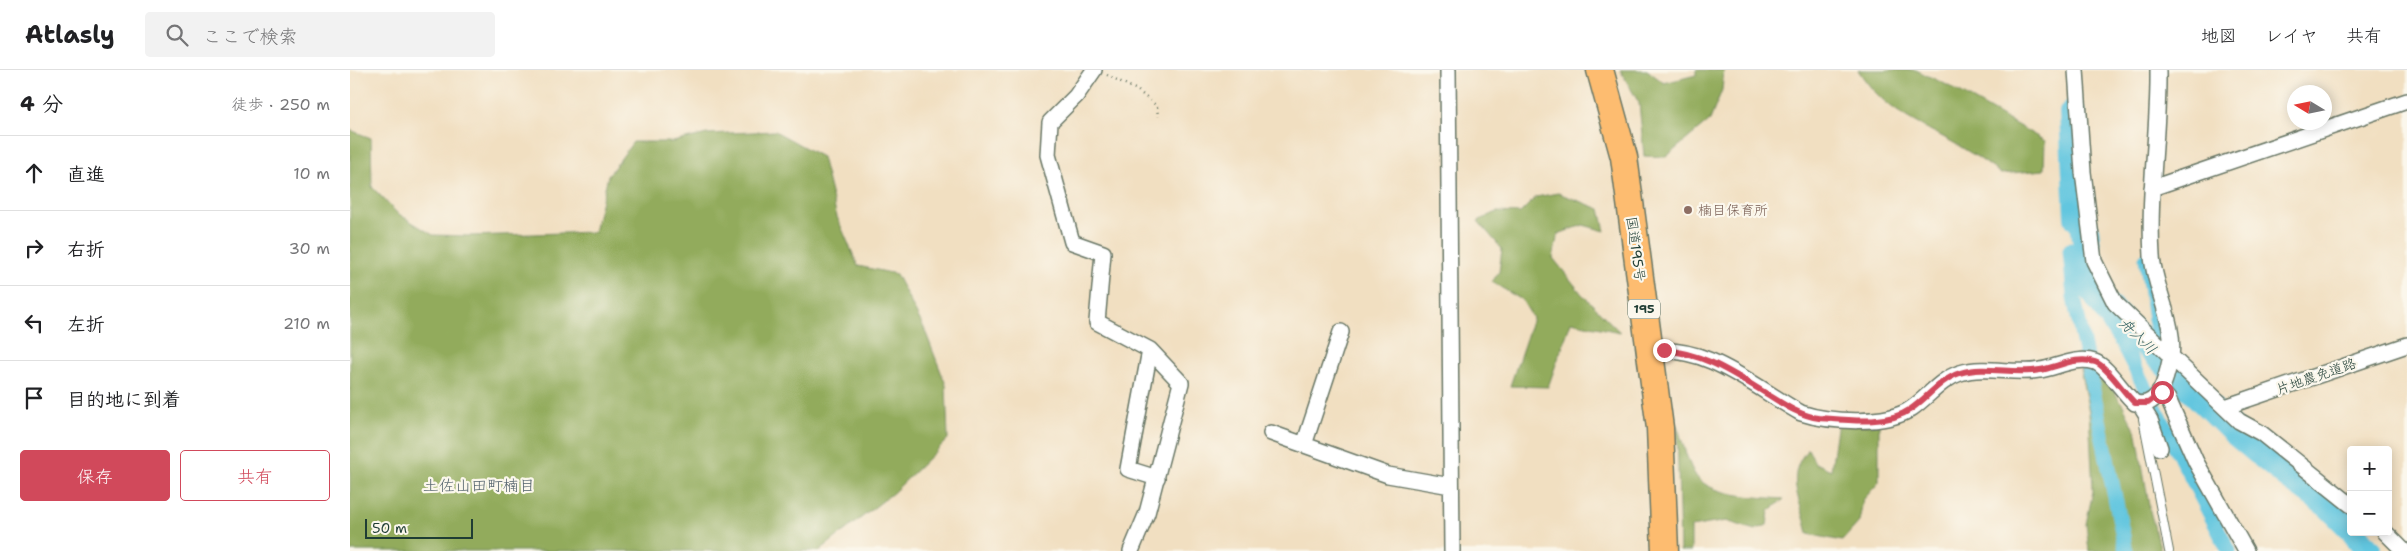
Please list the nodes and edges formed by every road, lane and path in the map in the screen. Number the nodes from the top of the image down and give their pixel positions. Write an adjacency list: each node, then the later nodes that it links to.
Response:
1 (1448, 70): 20 (street)
2 (1600, 70): 12 (highway, 国道195号 / 195)
3 (2076, 70): 13 (street)
4 (2158, 70): 8 (street)
5 (1099, 72): 7 (path); 11 (street)
6 (2407, 101): 8 (street)
7 (1158, 117)
8 (2152, 188): 13 (street)
9 (1341, 332): 17 (street)
10 (2407, 345): 15 (street, 片地農免道路)
11 (1150, 350): 19 (street); 19 (street)
12 (1650, 352): 14 (street); 25 (highway, 国道195号 / 195)
13 (2168, 363): 14 (street); 15 (street)
14 (2152, 398): 18 (street); 26 (lane); 27 (street)
15 (2224, 407): 21 (street)
16 (1271, 433): 17 (street)
17 (1304, 445): 20 (street)
18 (2160, 448)
19 (1157, 478): 23 (street)
20 (1451, 486): 24 (street)
21 (2347, 502)
22 (2389, 536): 28 (street)
23 (1131, 551)
24 (1452, 551)
25 (1665, 551)
26 (2169, 551)
27 (2246, 551)
28 (2404, 551)

